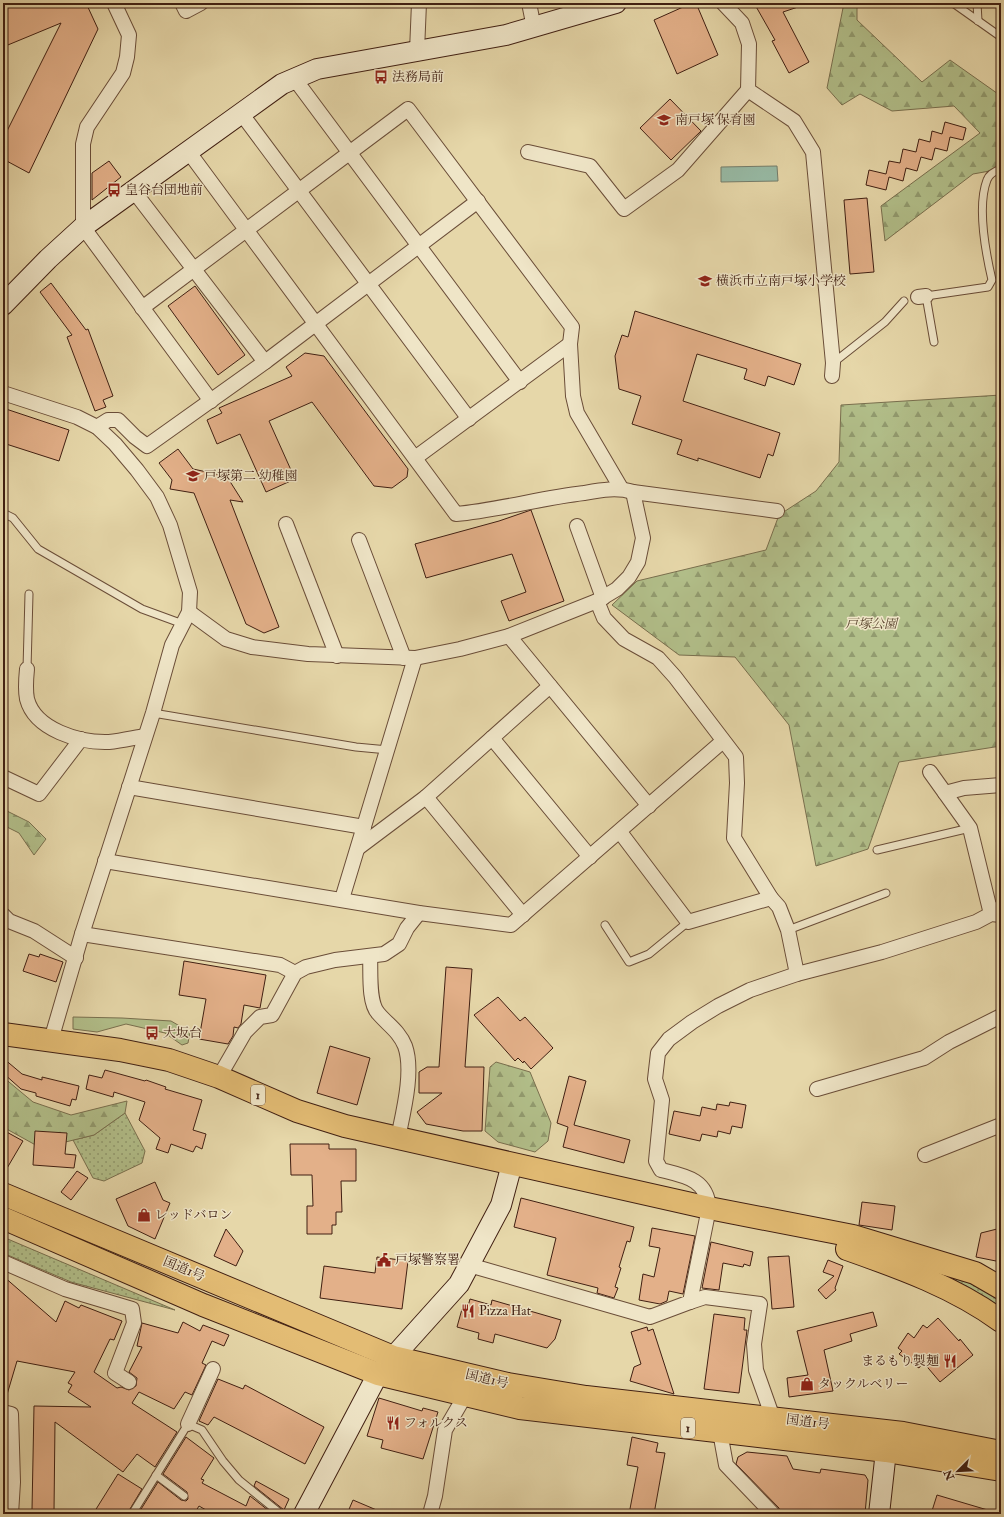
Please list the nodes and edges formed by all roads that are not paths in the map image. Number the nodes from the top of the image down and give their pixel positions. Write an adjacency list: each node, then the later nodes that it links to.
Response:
1 (114, 3): 24 (street)
2 (182, 3): 3 (street)
3 (201, 3)
4 (419, 3): 13 (street)
5 (529, 3): 11 (street)
6 (616, 3): 11 (street)
7 (723, 3): 15 (street)
8 (953, 3): 10 (lane)
9 (977, 3): 10 (lane)
10 (978, 21): 12 (lane)
11 (534, 28): 13 (street)
12 (1001, 37)
13 (417, 51): 14 (street)
14 (294, 78): 16 (street); 19 (street)
15 (748, 90): 18 (street); 36 (street)
16 (241, 113): 17 (street); 22 (street)
17 (188, 150): 21 (street); 25 (street)
18 (528, 152)
19 (350, 153): 22 (street); 23 (street); 26 (street)
20 (1001, 169): 29 (lane)
21 (133, 190): 24 (street); 27 (street)
22 (299, 191): 25 (street); 28 (street)
23 (478, 201): 26 (street); 34 (street)
24 (83, 227): 30 (street); 31 (street)
25 (247, 230): 27 (street); 32 (street)
26 (419, 246): 28 (street); 37 (street)
27 (194, 269): 31 (street); 35 (street)
28 (369, 284): 32 (street); 40 (street)
29 (916, 298): 33 (lane); 36 (lane)
30 (3, 305)
31 (142, 308): 39 (street)
32 (316, 324): 35 (street); 42 (street)
33 (934, 342)
34 (570, 344): 37 (street); 43 (street)
35 (265, 362): 39 (street)
36 (832, 369)
37 (520, 382): 40 (street)
38 (3, 393): 41 (street)
39 (211, 401): 41 (street)
40 (469, 419): 42 (street)
41 (97, 427): 51 (street)
42 (415, 458): 43 (street)
43 (627, 490): 44 (street); 50 (street)
44 (777, 511)
45 (3, 513): 51 (lane)
46 (286, 524): 53 (street)
47 (577, 526): 50 (street)
48 (359, 540): 54 (street)
49 (29, 594): 55 (lane)
50 (600, 599): 52 (street); 61 (street)
51 (186, 618): 53 (street); 57 (street)
52 (509, 636): 54 (street); 56 (street)
53 (337, 656): 54 (street)
54 (410, 658): 62 (street)
55 (27, 669): 60 (street)
56 (550, 686): 59 (street); 69 (street)
57 (153, 713): 58 (street); 62 (lane)
58 (145, 736): 60 (street); 66 (street)
59 (492, 738): 68 (street); 75 (street)
60 (81, 739): 64 (street)
61 (723, 741): 69 (street); 78 (street)
62 (388, 750): 70 (street)
63 (930, 772): 67 (street)
64 (3, 777)
65 (1001, 785): 67 (street)
66 (129, 787): 70 (street); 76 (street)
67 (945, 793): 71 (street)
68 (426, 797): 73 (street); 83 (street)
69 (649, 806): 72 (street)
70 (364, 827): 73 (street)
71 (970, 828): 74 (lane); 80 (street)
72 (620, 832): 75 (street); 84 (street)
73 (358, 848): 79 (street)
74 (878, 850)
75 (590, 858): 83 (street)
76 (105, 861): 79 (street); 87 (street)
77 (886, 893): 86 (lane)
78 (771, 898): 84 (street); 86 (street)
79 (342, 899): 81 (street)
80 (998, 912): 91 (street)
81 (420, 913): 83 (street); 88 (street)
82 (3, 915): 89 (street)
83 (523, 915)
84 (688, 922): 85 (lane)
85 (605, 925)
86 (788, 930): 91 (street)
87 (82, 934): 89 (street); 90 (street)
88 (370, 956): 90 (street); 98 (street)
89 (76, 958): 94 (street)
90 (295, 973): 95 (street)
91 (797, 974): 102 (street)
92 (1001, 1016): 96 (street)
93 (3, 1034): 94 (highway, 1)
94 (51, 1040): 95 (highway, 1)
95 (219, 1077): 98 (highway, 1)
96 (817, 1089)
97 (1001, 1125): 99 (street)
98 (398, 1138): 100 (highway, 1)
99 (925, 1155)
100 (512, 1164): 102 (highway, 1); 106 (street)
101 (3, 1194): 110 (highway, 国道1号 / 1)
102 (709, 1208): 104 (highway, 1); 108 (street)
103 (3, 1218): 112 (highway, 国道1号 / 1)
104 (762, 1219): 107 (highway, 1); 109 (highway, 1)
105 (3, 1262): 113 (street)
106 (469, 1265): 108 (street); 110 (street)
107 (1001, 1288)
108 (690, 1302): 116 (street)
109 (1001, 1321)
110 (393, 1357): 112 (street); 116 (highway, 国道1号 / 1)
111 (213, 1368): 117 (street)
112 (378, 1374): 114 (highway, 国道1号 / 1); 127 (street)
113 (129, 1382)
114 (466, 1394): 118 (highway, 国道1号 / 1); 128 (street)
115 (3, 1412): 124 (street)
116 (773, 1418): 120 (highway, 国道1号 / 1)
117 (188, 1424): 122 (lane); 126 (lane)
118 (720, 1432): 119 (highway, 国道1号 / 1); 129 (street)
119 (886, 1451): 121 (highway, 国道1号 / 1); 130 (street)
120 (1001, 1452)
121 (1001, 1470)
122 (156, 1475): 123 (lane); 125 (lane)
123 (184, 1496)
124 (11, 1514)
125 (132, 1514)
126 (281, 1514)
127 (304, 1514)
128 (430, 1514)
129 (773, 1514)
130 (879, 1514)

